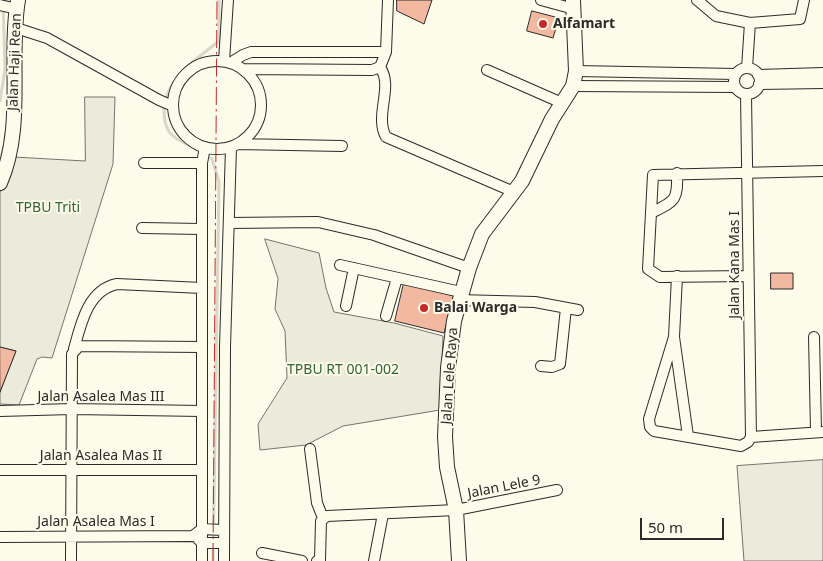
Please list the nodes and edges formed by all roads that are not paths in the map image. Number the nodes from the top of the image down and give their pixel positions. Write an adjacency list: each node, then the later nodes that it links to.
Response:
1 (228, 0): 11 (street)
2 (388, 0): 10 (street)
3 (541, 0): 7 (street)
4 (697, 0): 8 (street)
5 (804, 0): 8 (street)
6 (11, 5): 9 (street, Jalan Haji Rean)
7 (574, 5): 16 (street, Jalan Lele Raya)
8 (750, 23): 13 (street)
9 (16, 28): 25 (street); 30 (street, Jalan Haji Rean)
10 (386, 52): 11 (street); 12 (street)
11 (227, 62): 14 (street); 25 (street)
12 (380, 66): 14 (street); 35 (street)
13 (747, 68): 18 (street); 19 (street)
14 (243, 69): 26 (street)
15 (486, 70): 24 (street)
16 (576, 71): 18 (street); 21 (street, Jalan Lele Raya)
17 (823, 73): 19 (street)
18 (736, 74): 22 (street)
19 (759, 79): 20 (street); 23 (street)
20 (823, 83)
21 (573, 86): 22 (street); 24 (street, Jalan Lele Raya)
22 (735, 87): 23 (street)
23 (746, 94): 33 (street, Jalan Kana Mas I)
24 (562, 103): 35 (street, Jalan Lele Raya)
25 (173, 106): 28 (street)
26 (234, 145): 27 (street); 28 (street); 37 (street)
27 (342, 146)
28 (203, 155): 29 (street); 39 (street)
29 (144, 163)
30 (3, 168): 34 (street, Jalan Haji Rean)
31 (823, 171): 33 (street)
32 (677, 173): 33 (street); 36 (street); 36 (street)
33 (748, 173): 44 (street, Jalan Kana Mas I)
34 (0, 183)
35 (514, 192): 42 (street, Jalan Lele Raya)
36 (651, 213): 43 (street)
37 (230, 223): 42 (street); 74 (street)
38 (142, 228): 39 (street)
39 (202, 229): 46 (street)
40 (340, 265): 41 (street)
41 (354, 268): 45 (street); 48 (street)
42 (469, 268): 47 (street, Jalan Lele Raya)
43 (677, 276): 44 (street); 52 (street)
44 (748, 276): 64 (street, Jalan Kana Mas I)
45 (397, 278): 47 (street); 51 (street)
46 (202, 288): 54 (street); 55 (street)
47 (459, 296): 49 (street); 70 (street, Jalan Lele Raya)
48 (346, 306)
49 (566, 308): 50 (street); 57 (street)
50 (578, 310)
51 (386, 316)
52 (674, 337): 63 (street); 63 (street)
53 (814, 337): 56 (street)
54 (202, 347): 55 (street); 61 (street)
55 (74, 349): 59 (street)
56 (819, 357): 58 (street)
57 (541, 366)
58 (819, 406): 62 (street)
59 (72, 409): 60 (street, Jalan Asalea Mas III); 61 (street, Jalan Asalea Mas III); 67 (street)
60 (0, 411)
61 (202, 411): 68 (street)
62 (819, 432): 64 (street)
63 (688, 436): 64 (street)
64 (751, 437)
65 (310, 449): 72 (street)
66 (0, 470): 67 (street, Jalan Asalea Mas II)
67 (71, 470): 68 (street, Jalan Asalea Mas II); 75 (street)
68 (202, 470): 73 (street)
69 (557, 490): 70 (street, Jalan Lele 9)
70 (456, 510): 71 (street, Jalan Lele 9); 88 (street, Jalan Lele Raya)
71 (383, 514): 72 (street, Jalan Lele 9); 87 (street)
72 (323, 518): 86 (street)
73 (202, 529): 74 (street); 76 (street); 79 (street)
74 (223, 530): 78 (street)
75 (72, 536): 76 (street, Jalan Asalea Mas I); 77 (street, Jalan Asalea Mas I); 82 (street)
76 (193, 536): 79 (street)
77 (0, 537)
78 (223, 542): 79 (street); 84 (street)
79 (202, 543): 83 (street)
80 (262, 553): 81 (street)
81 (274, 558): 85 (street)
82 (71, 561)
83 (202, 561)
84 (224, 561)
85 (302, 561)
86 (317, 561)
87 (374, 561)
88 (459, 561)

